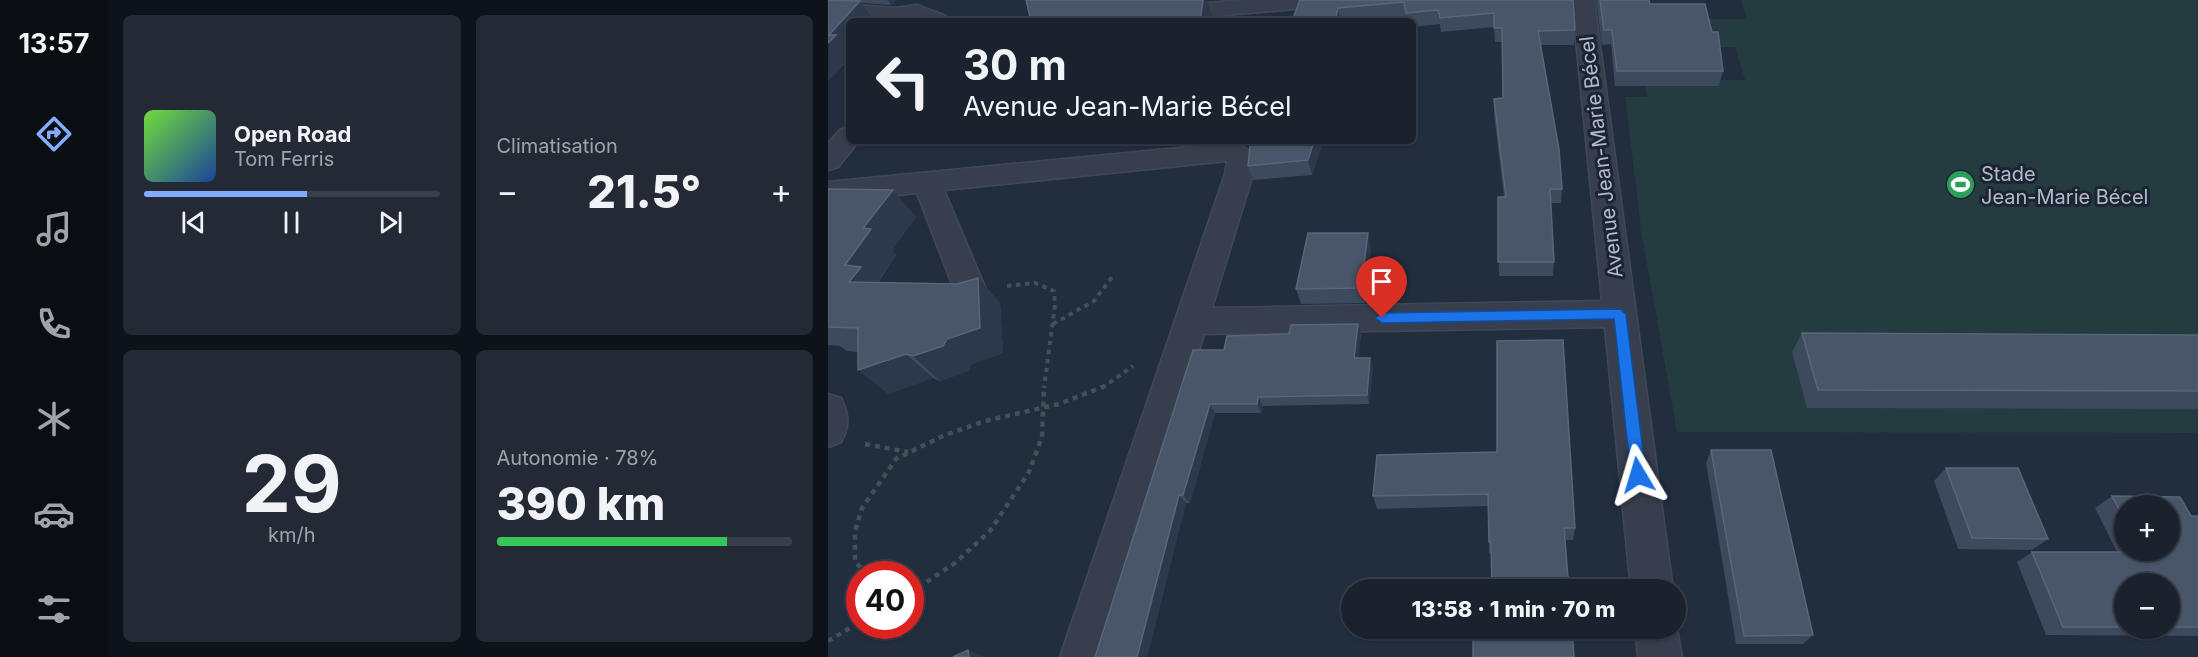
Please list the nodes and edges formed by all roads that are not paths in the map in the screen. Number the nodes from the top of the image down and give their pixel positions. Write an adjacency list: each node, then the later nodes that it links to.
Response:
1 (1317, 0): 6 (street)
2 (1583, 0): 10 (street, Avenue Jean-Marie Bécel)
3 (828, 10): 4 (street)
4 (897, 18): 5 (street)
5 (931, 18)
6 (1116, 18)
7 (927, 182): 8 (street); 9 (street); 11 (street)
8 (828, 192)
9 (971, 292)
10 (1620, 314): 11 (street); 14 (street, Avenue Jean-Marie Bécel)
11 (1191, 321): 16 (street)
12 (828, 409): 13 (street)
13 (828, 431)
14 (1651, 579)
15 (1658, 639): 17 (street)
16 (1082, 657)
17 (1660, 657)

